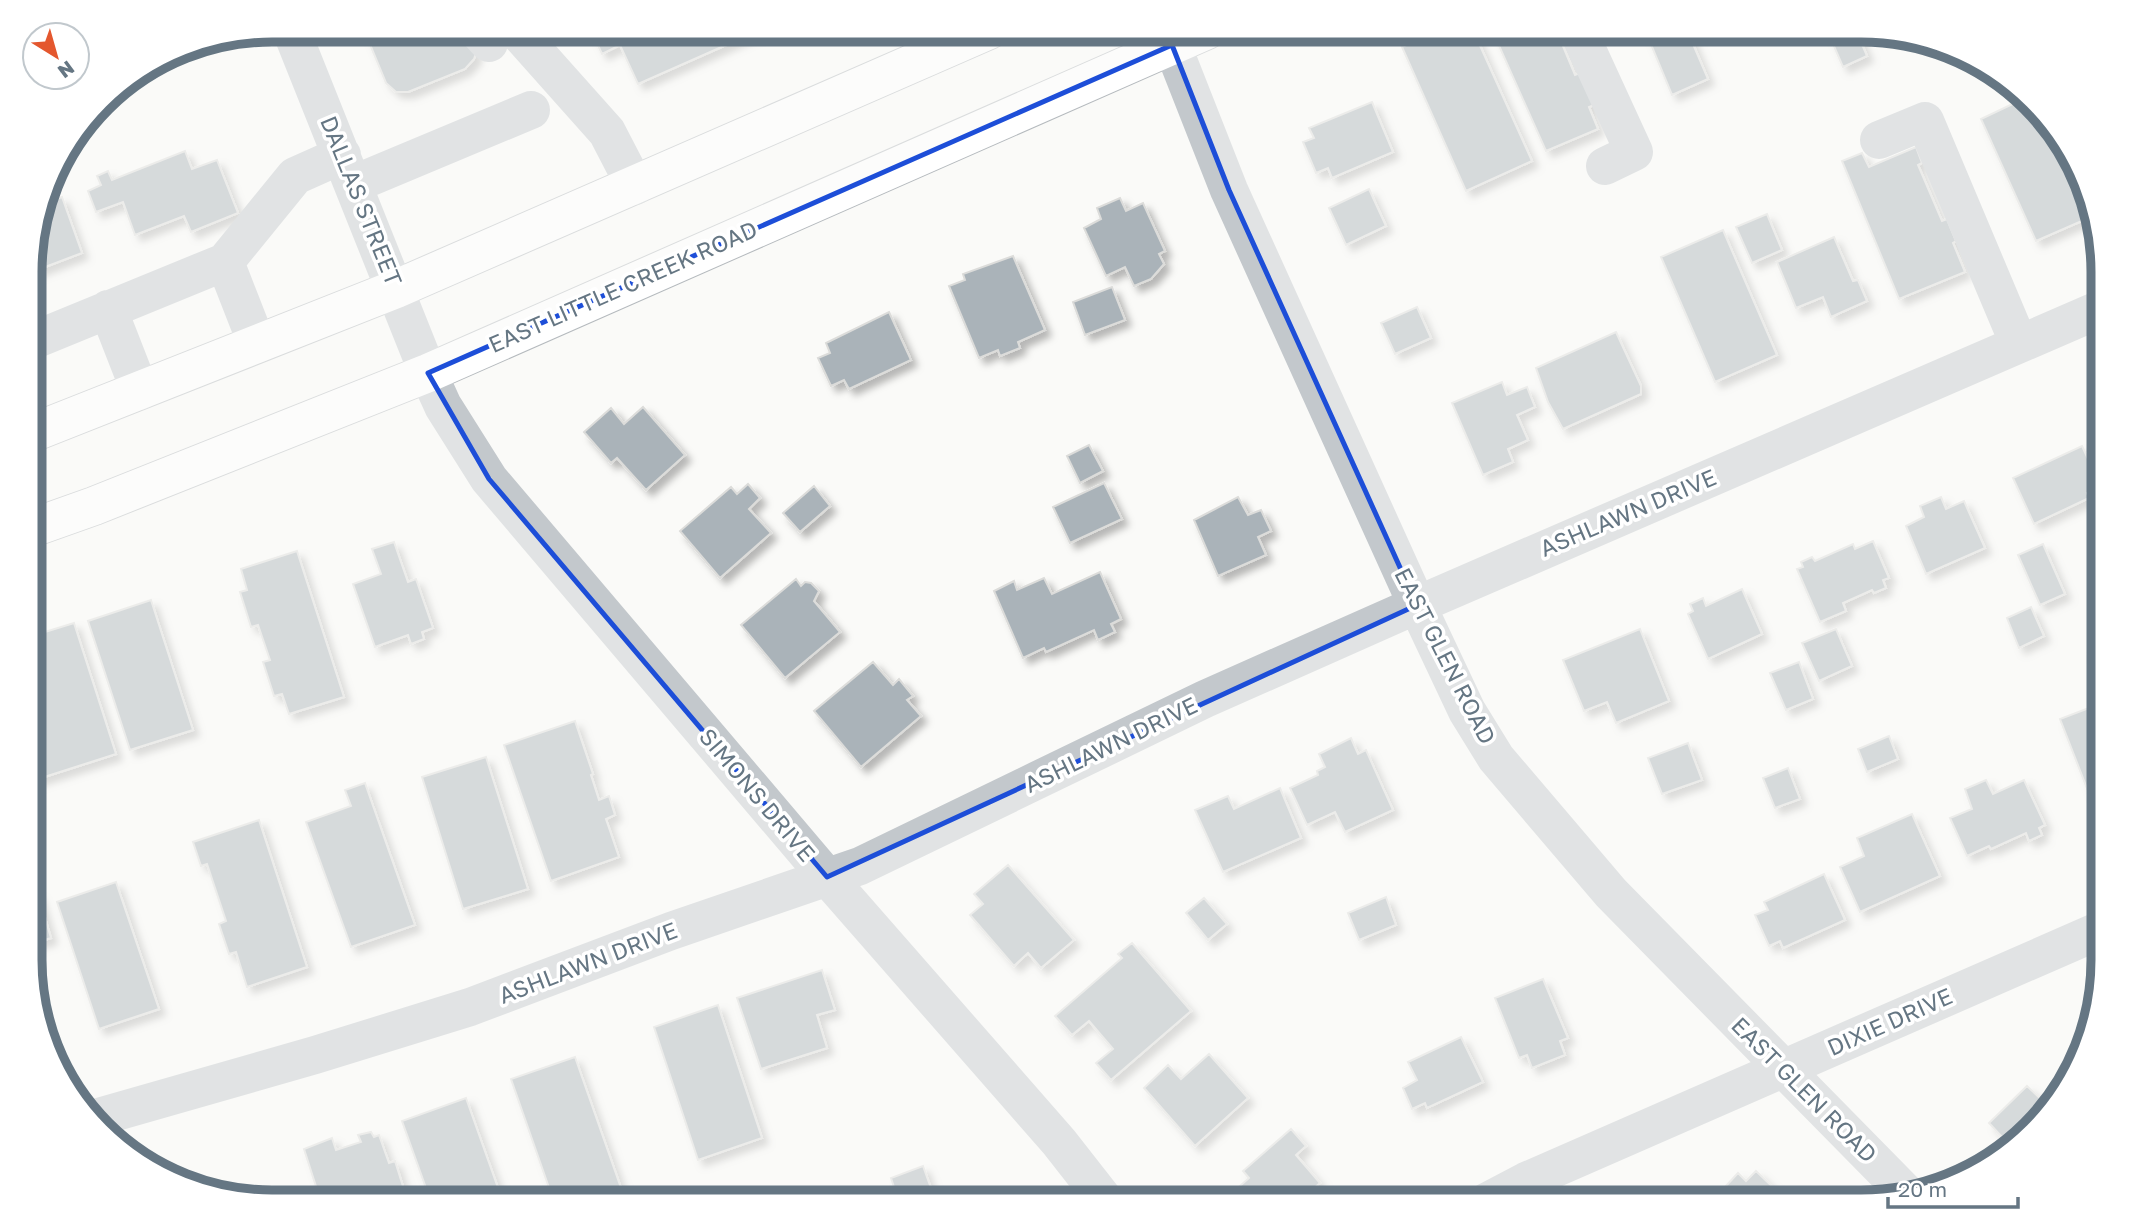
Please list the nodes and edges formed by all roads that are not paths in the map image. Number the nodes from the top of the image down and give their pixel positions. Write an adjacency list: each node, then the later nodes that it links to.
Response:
1 (296, 42): 10 (street, DALLAS STREET)
2 (503, 42): 11 (street)
3 (1181, 42): 6 (main road, EAST LITTLE CREEK ROAD)
4 (1584, 42): 9 (street)
5 (922, 43): 11 (main road)
6 (1172, 46): 19 (main road, EAST LITTLE CREEK ROAD); 23 (street, EAST GLEN ROAD)
7 (531, 110): 10 (street)
8 (1879, 139): 18 (street)
9 (1605, 166)
10 (348, 169): 12 (street); 13 (street, DALLAS STREET)
11 (635, 186): 13 (main road)
12 (225, 262): 14 (street); 17 (street)
13 (396, 289): 17 (main road); 19 (street, DALLAS STREET)
14 (108, 309): 16 (street); 20 (street)
15 (2091, 313): 18 (street, ASHLAWN DRIVE)
16 (42, 337)
17 (257, 344): 20 (main road)
18 (2019, 344): 23 (street, ASHLAWN DRIVE)
19 (428, 373): 22 (main road, EAST LITTLE CREEK ROAD); 24 (street, SIMONS DRIVE)
20 (140, 391): 21 (main road)
21 (42, 429)
22 (42, 524)
23 (1417, 604): 24 (street, ASHLAWN DRIVE); 26 (street, EAST GLEN ROAD)
24 (827, 877): 27 (street, ASHLAWN DRIVE); 29 (street, SIMONS DRIVE)
25 (2091, 934): 26 (street, DIXIE DRIVE)
26 (1784, 1069): 28 (street, EAST GLEN ROAD); 30 (street, DIXIE DRIVE)
27 (103, 1116)
28 (1900, 1187)
29 (1097, 1190)
30 (1509, 1190)

